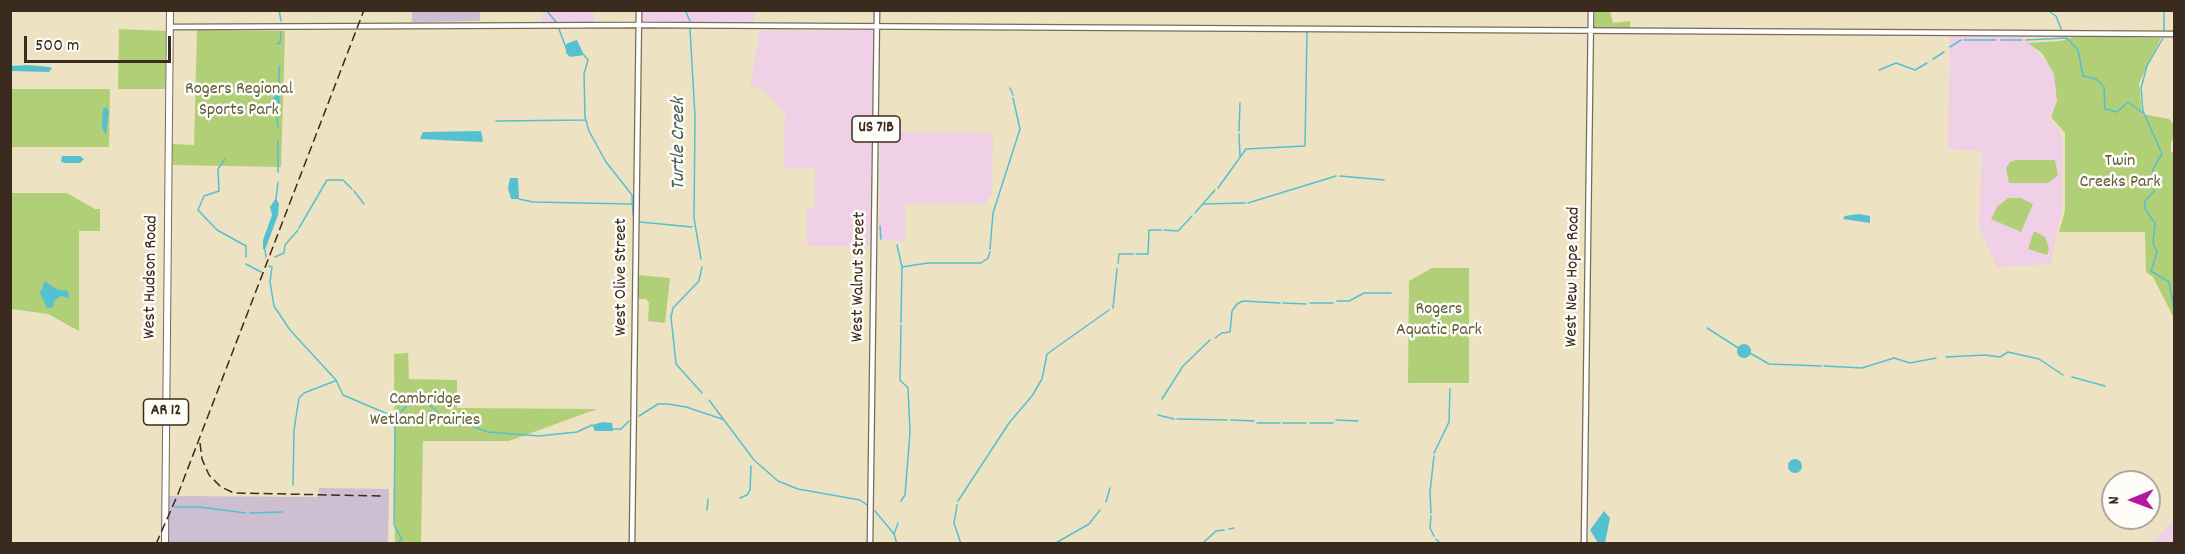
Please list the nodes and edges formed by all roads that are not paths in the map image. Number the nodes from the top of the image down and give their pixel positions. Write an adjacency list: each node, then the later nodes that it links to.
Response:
1 (170, 10): 6 (highway, West Hudson Road / AR 12)
2 (639, 10): 5 (main road, West Olive Street)
3 (877, 10): 7 (main road, West Walnut Street / US 71B)
4 (1592, 10): 8 (main road, West New Hope Road)
5 (639, 25): 6 (main road); 7 (main road); 11 (main road, West Olive Street)
6 (170, 27): 10 (highway, West Hudson Road / AR 12)
7 (877, 27): 8 (main road); 12 (main road, West Walnut Street / US 71B)
8 (1591, 31): 9 (main road); 13 (main road, West New Hope Road)
9 (2175, 34)
10 (165, 543)
11 (632, 543)
12 (870, 543)
13 (1584, 543)

